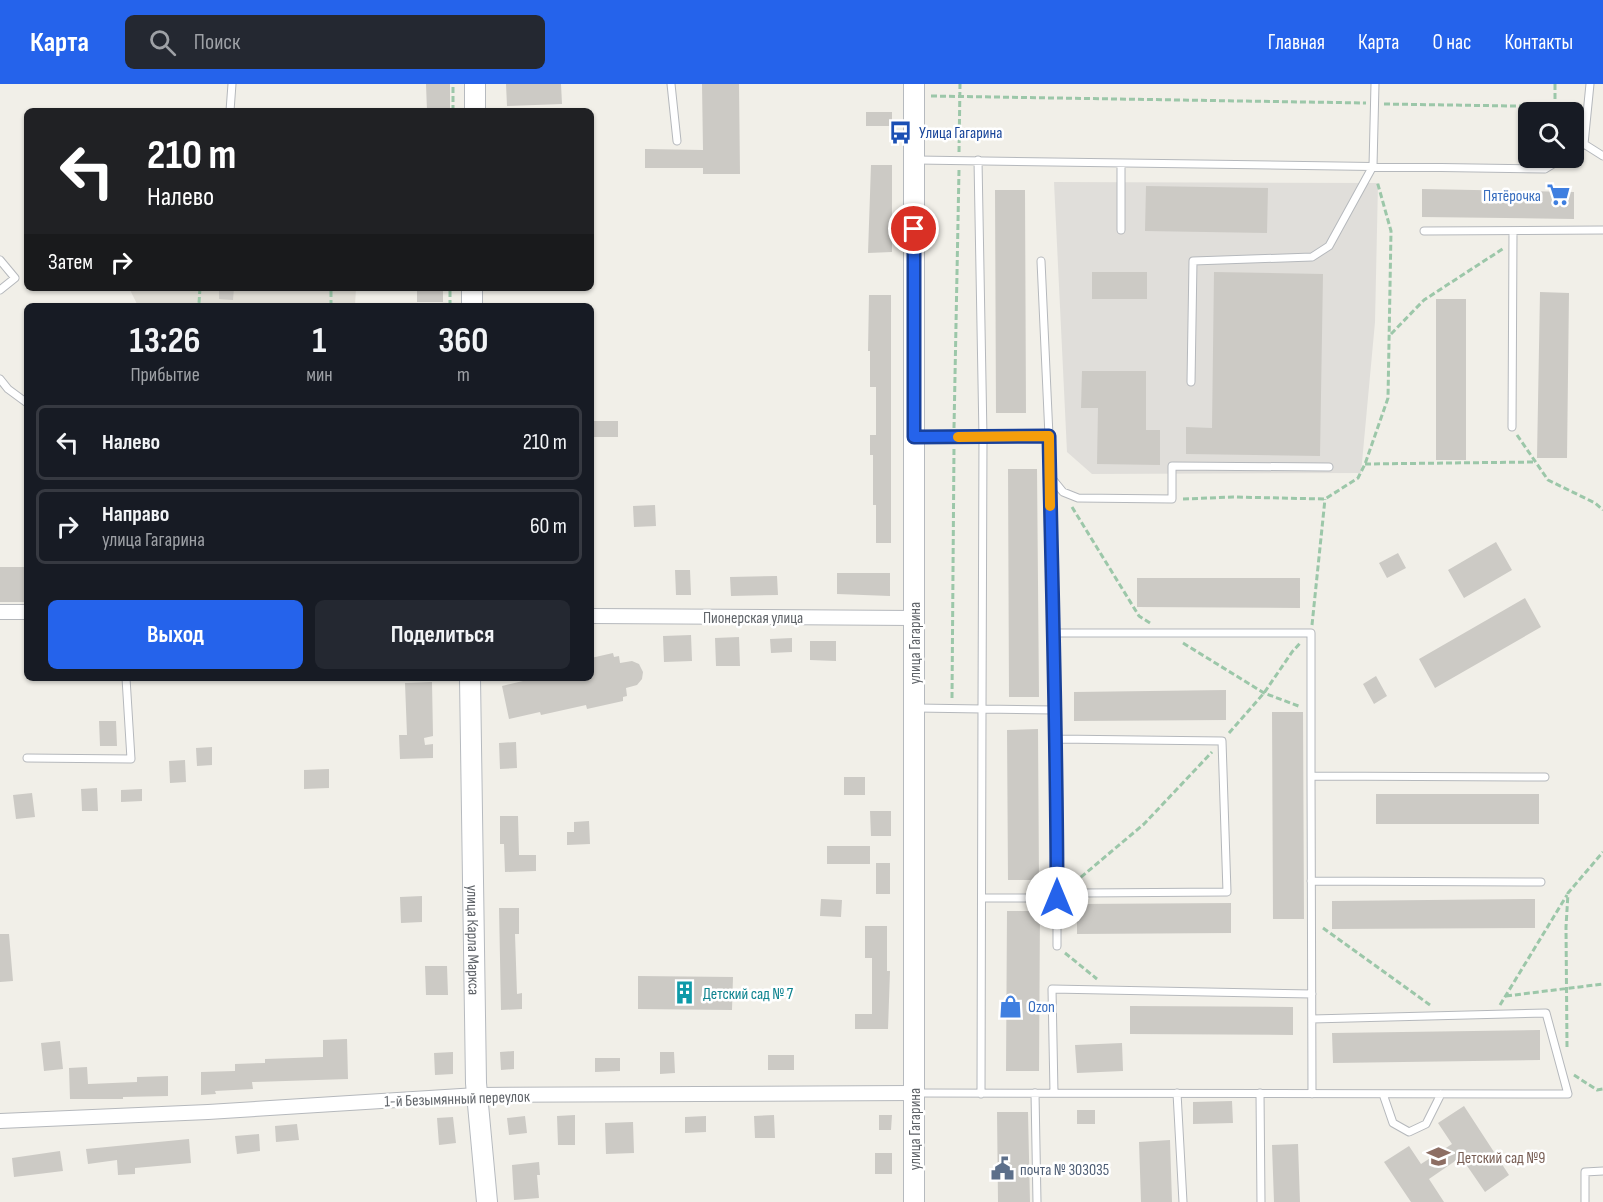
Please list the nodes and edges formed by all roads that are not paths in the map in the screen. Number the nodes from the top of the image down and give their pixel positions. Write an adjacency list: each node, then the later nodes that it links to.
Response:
1 (232, 84): 7 (lane)
2 (476, 84): 8 (main road)
3 (671, 84): 9 (lane)
4 (1375, 84): 15 (lane)
5 (1590, 84): 10 (lane)
6 (914, 90): 12 (main road, улица Гагарина)
7 (230, 108)
8 (475, 108)
9 (677, 141)
10 (1584, 144): 11 (lane)
11 (1603, 156)
12 (914, 160): 13 (lane); 29 (main road, улица Гагарина)
13 (978, 160): 14 (lane); 30 (lane)
14 (1121, 163): 15 (lane); 17 (lane)
15 (1373, 166): 16 (lane); 25 (lane)
16 (1547, 168)
17 (1120, 230)
18 (1424, 231): 20 (lane)
19 (1603, 231): 20 (lane)
20 (1513, 232): 27 (lane)
21 (0, 260): 23 (lane)
22 (1041, 261): 28 (lane)
23 (0, 290)
24 (0, 379): 26 (lane)
25 (1191, 382)
26 (24, 401)
27 (1512, 427)
28 (1049, 436): 30 (lane); 32 (lane)
29 (914, 437): 30 (lane); 36 (main road, улица Гагарина)
30 (983, 437): 41 (lane)
31 (1329, 467): 32 (lane)
32 (1050, 476): 37 (lane)
33 (0, 612): 34 (street)
34 (24, 612)
35 (594, 616): 36 (street, Пионерская улица)
36 (914, 618): 40 (main road, улица Гагарина)
37 (1054, 633): 42 (lane); 45 (lane)
38 (126, 681): 44 (lane)
39 (470, 681): 63 (main road, улица Карла Маркса)
40 (914, 708): 41 (lane); 54 (main road, улица Гагарина)
41 (982, 709): 42 (lane); 49 (lane)
42 (1054, 710): 43 (lane)
43 (1057, 739): 50 (lane); 50 (lane)
44 (27, 758)
45 (1311, 776): 46 (lane); 47 (lane)
46 (1545, 777)
47 (1311, 881): 48 (lane); 52 (lane)
48 (1541, 882)
49 (983, 898): 50 (lane); 59 (lane)
50 (1057, 898): 51 (lane)
51 (1057, 946)
52 (1312, 994): 53 (lane); 56 (lane)
53 (1312, 1018): 60 (lane); 62 (lane)
54 (914, 1093): 59 (lane); 63 (street, 1-й Безымянный переулок); 67 (main road, улица Гагарина)
55 (1035, 1093): 56 (lane); 59 (lane); 68 (lane)
56 (1054, 1093): 57 (lane)
57 (1177, 1093): 58 (lane); 69 (lane)
58 (1260, 1093): 60 (lane); 70 (lane)
59 (981, 1094)
60 (1312, 1094): 61 (lane)
61 (1383, 1094): 62 (lane); 62 (lane)
62 (1441, 1094)
63 (477, 1095): 64 (street, 1-й Безымянный переулок); 66 (main road, улица Карла Маркса)
64 (0, 1121)
65 (1603, 1171): 71 (lane)
66 (487, 1202)
67 (914, 1202)
68 (1037, 1202)
69 (1183, 1202)
70 (1261, 1202)
71 (1585, 1202)

